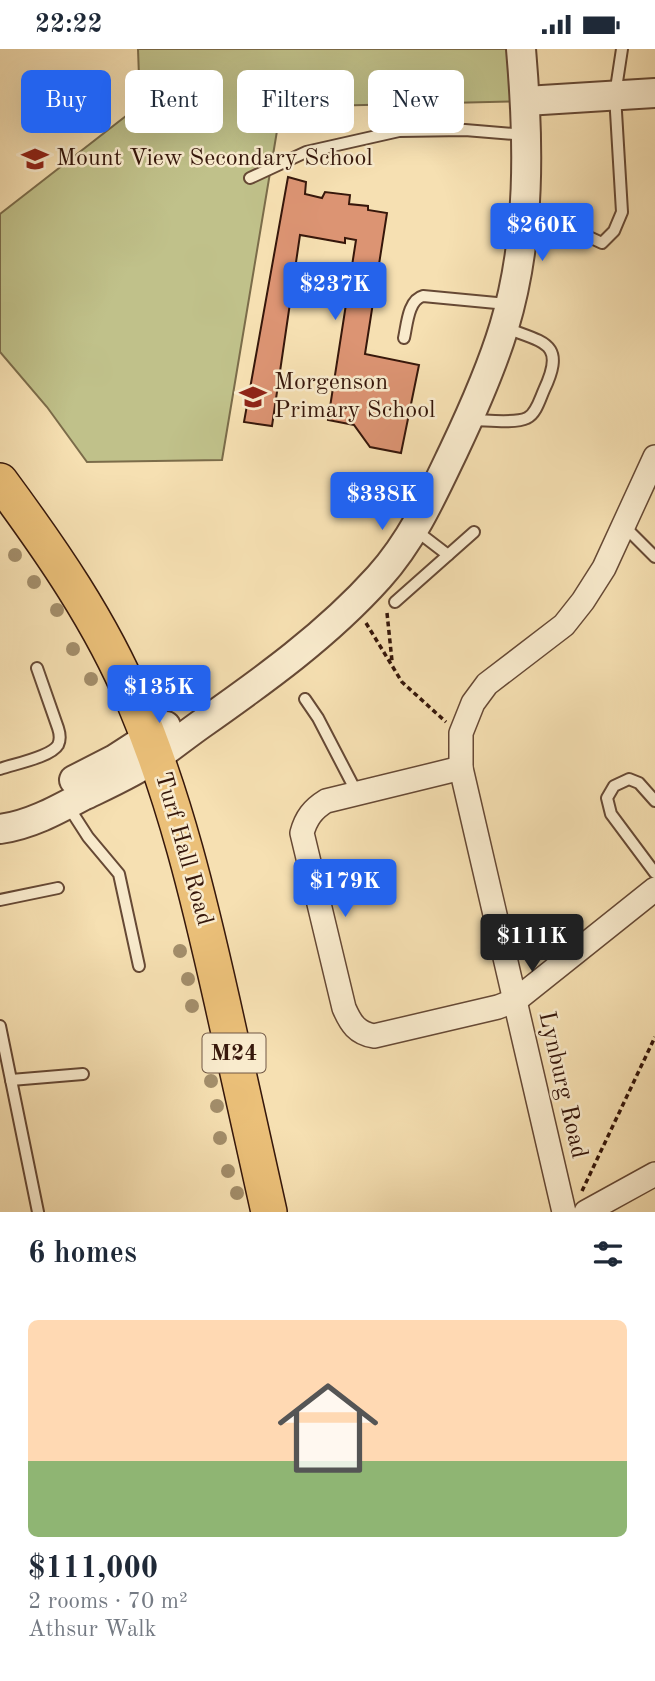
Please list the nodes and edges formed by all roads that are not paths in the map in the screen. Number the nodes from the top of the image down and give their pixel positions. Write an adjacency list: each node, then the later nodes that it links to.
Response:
1 (521, 49): 5 (street)
2 (622, 49): 4 (lane)
3 (655, 93): 4 (street)
4 (615, 96): 5 (street); 8 (lane)
5 (526, 101): 6 (street)
6 (526, 135): 7 (lane); 9 (street)
7 (250, 178)
8 (559, 223)
9 (507, 316): 10 (lane); 11 (street); 11 (lane)
10 (404, 338)
11 (469, 419): 12 (street)
12 (451, 457): 16 (street); 23 (street)
13 (654, 465): 15 (street, Lynburg Road)
14 (0, 481): 23 (main road, Turf Hall Road / M24)
15 (623, 525): 19 (lane); 24 (street, Lynburg Road)
16 (414, 529): 18 (lane); 23 (street)
17 (474, 532): 18 (lane)
18 (448, 555): 20 (lane)
19 (655, 557)
20 (391, 606)
21 (37, 668): 25 (lane)
22 (305, 699): 26 (lane)
23 (152, 748): 28 (street); 29 (street); 43 (main road, Turf Hall Road / M24)
24 (461, 768): 26 (street); 36 (street, Lynburg Road)
25 (0, 769)
26 (357, 793): 36 (street)
27 (655, 801): 31 (lane)
28 (67, 805): 30 (street); 35 (lane)
29 (0, 817)
30 (0, 829)
31 (655, 873)
32 (58, 888): 34 (lane)
33 (655, 890): 36 (street)
34 (0, 900)
35 (139, 965)
36 (516, 1000): 41 (street, Lynburg Road)
37 (0, 1026): 39 (lane)
38 (83, 1074): 39 (lane)
39 (10, 1080): 42 (lane)
40 (655, 1174): 41 (street)
41 (576, 1208)
42 (38, 1212)
43 (270, 1212)

